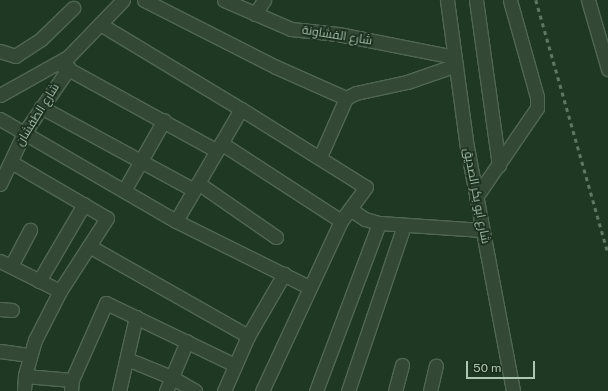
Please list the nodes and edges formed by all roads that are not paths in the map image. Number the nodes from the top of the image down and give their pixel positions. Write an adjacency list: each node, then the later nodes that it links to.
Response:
1 (123, 0): 11 (street)
2 (144, 0): 17 (street)
3 (224, 0): 10 (street, شارع الفشاونة)
4 (264, 0): 10 (street)
5 (447, 0): 13 (street, شارع ابو بكر الصديق)
6 (476, 0): 27 (street)
7 (510, 0): 27 (street)
8 (588, 0): 15 (street)
9 (72, 8): 12 (street)
10 (255, 14): 13 (street, شارع الفشاونة)
11 (100, 24): 14 (street); 19 (street)
12 (0, 51)
13 (455, 61): 17 (street); 31 (street, شارع ابو بكر الصديق)
14 (64, 66): 16 (street); 18 (street, شارع الطفشان); 21 (street)
15 (608, 69)
16 (0, 95)
17 (346, 98): 24 (street)
18 (41, 107): 22 (street, شارع الطفشان); 25 (street)
19 (241, 109): 23 (street); 24 (street)
20 (0, 120): 22 (street)
21 (164, 120): 23 (street); 25 (street)
22 (24, 133): 26 (street, شارع الطفشان); 30 (street)
23 (219, 147): 29 (street); 35 (street)
24 (320, 157): 33 (street)
25 (142, 160): 29 (street); 30 (street)
26 (11, 162): 28 (street, شارع الطفشان); 32 (street)
27 (499, 165): 31 (street)
28 (0, 184)
29 (196, 186): 34 (street); 40 (street)
30 (125, 189): 34 (street)
31 (476, 197): 39 (street, شارع ابو بكر الصديق)
32 (84, 204): 41 (street); 44 (street)
33 (350, 209): 35 (street); 36 (street)
34 (176, 221): 43 (street)
35 (342, 221): 45 (street)
36 (379, 223): 37 (street); 65 (street)
37 (404, 226): 39 (street); 66 (street)
38 (30, 230): 42 (street)
39 (483, 230): 69 (street, شارع ابو بكر الصديق)
40 (276, 237)
41 (89, 246): 46 (street); 48 (street)
42 (5, 263): 44 (street)
43 (284, 274): 45 (street); 48 (street)
44 (39, 281): 46 (street)
45 (309, 287): 64 (street)
46 (60, 291): 51 (street)
47 (136, 317): 49 (street); 52 (street); 58 (street)
48 (248, 336): 53 (street)
49 (187, 341): 53 (street); 57 (street)
50 (0, 351): 51 (street)
51 (30, 355): 56 (street)
52 (126, 359): 57 (street); 60 (street)
53 (235, 365): 63 (street)
54 (402, 365): 67 (street)
55 (436, 366): 68 (street)
56 (25, 376): 58 (street); 59 (street)
57 (171, 378): 61 (street); 62 (street)
58 (71, 385)
59 (24, 391)
60 (119, 391)
61 (166, 391)
62 (195, 391)
63 (224, 391)
64 (262, 391)
65 (316, 391)
66 (348, 391)
67 (395, 391)
68 (430, 391)
69 (513, 391)

